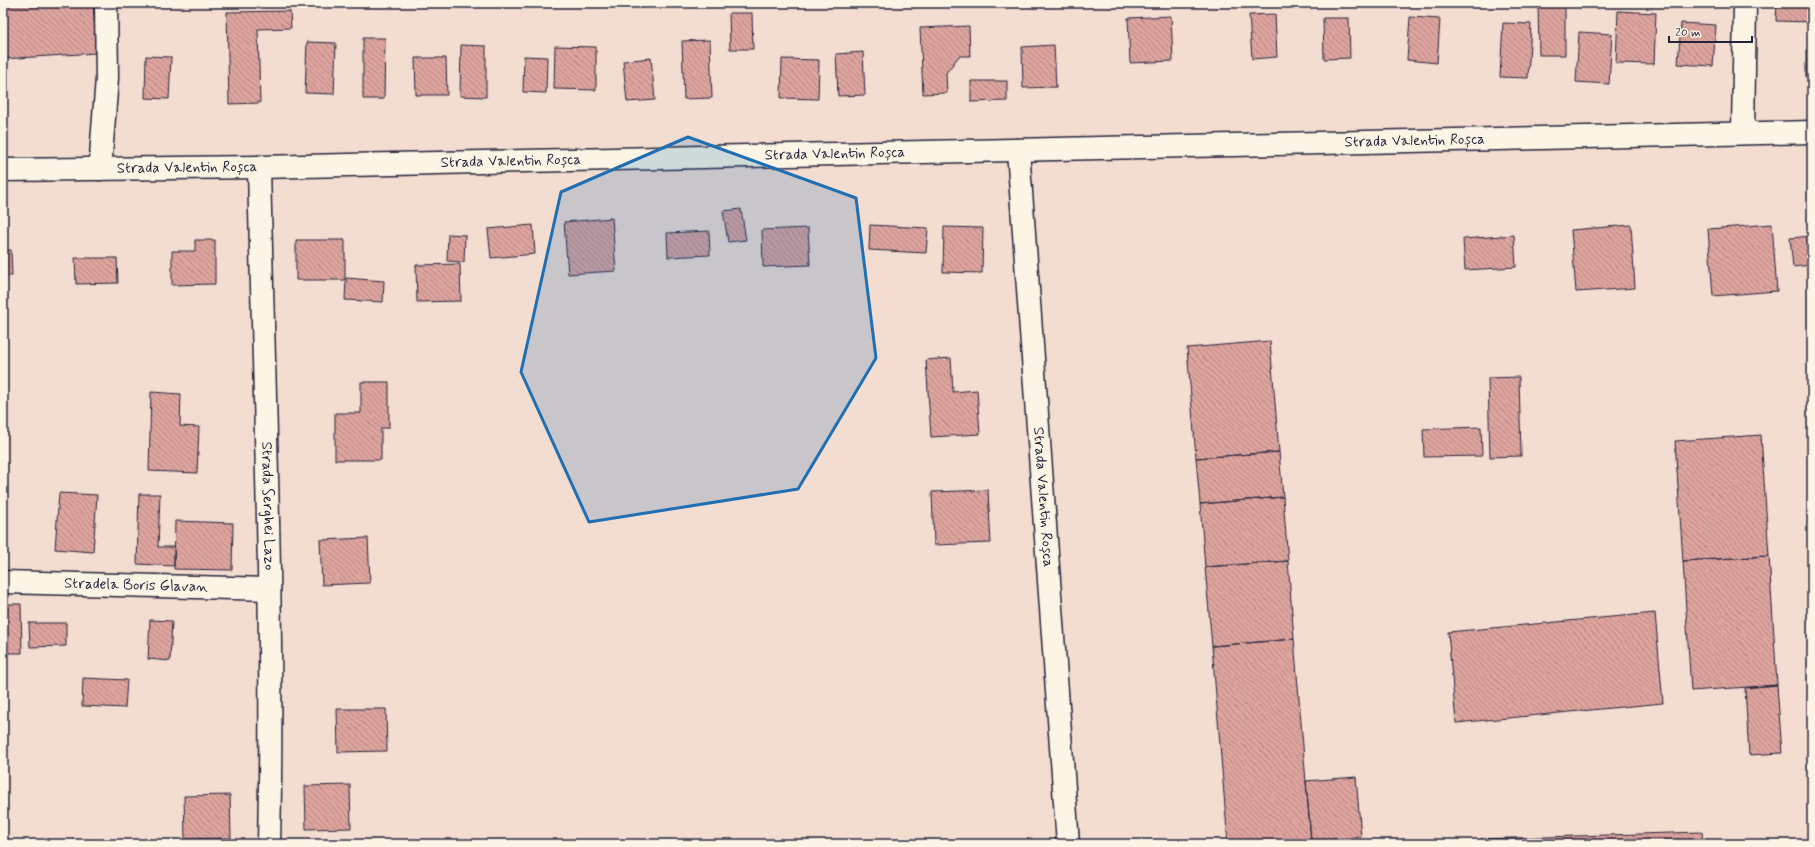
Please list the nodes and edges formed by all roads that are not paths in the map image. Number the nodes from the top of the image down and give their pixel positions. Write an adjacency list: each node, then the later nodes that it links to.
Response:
1 (106, 3): 7 (main road)
2 (1746, 3): 4 (main road)
3 (1812, 132): 4 (main road, Strada Valentin Roșca)
4 (1743, 133): 5 (main road, Strada Valentin Roșca)
5 (1018, 150): 6 (main road, Strada Valentin Roșca); 12 (main road, Strada Valentin Roșca)
6 (259, 167): 7 (main road, Strada Valentin Roșca); 10 (main road, Strada Serghei Lazo)
7 (100, 169): 8 (main road, Strada Valentin Roșca)
8 (3, 170)
9 (3, 582): 10 (main road, Stradela Boris Glavan)
10 (269, 589): 11 (main road, Strada Serghei Lazo)
11 (269, 844)
12 (1068, 844)

